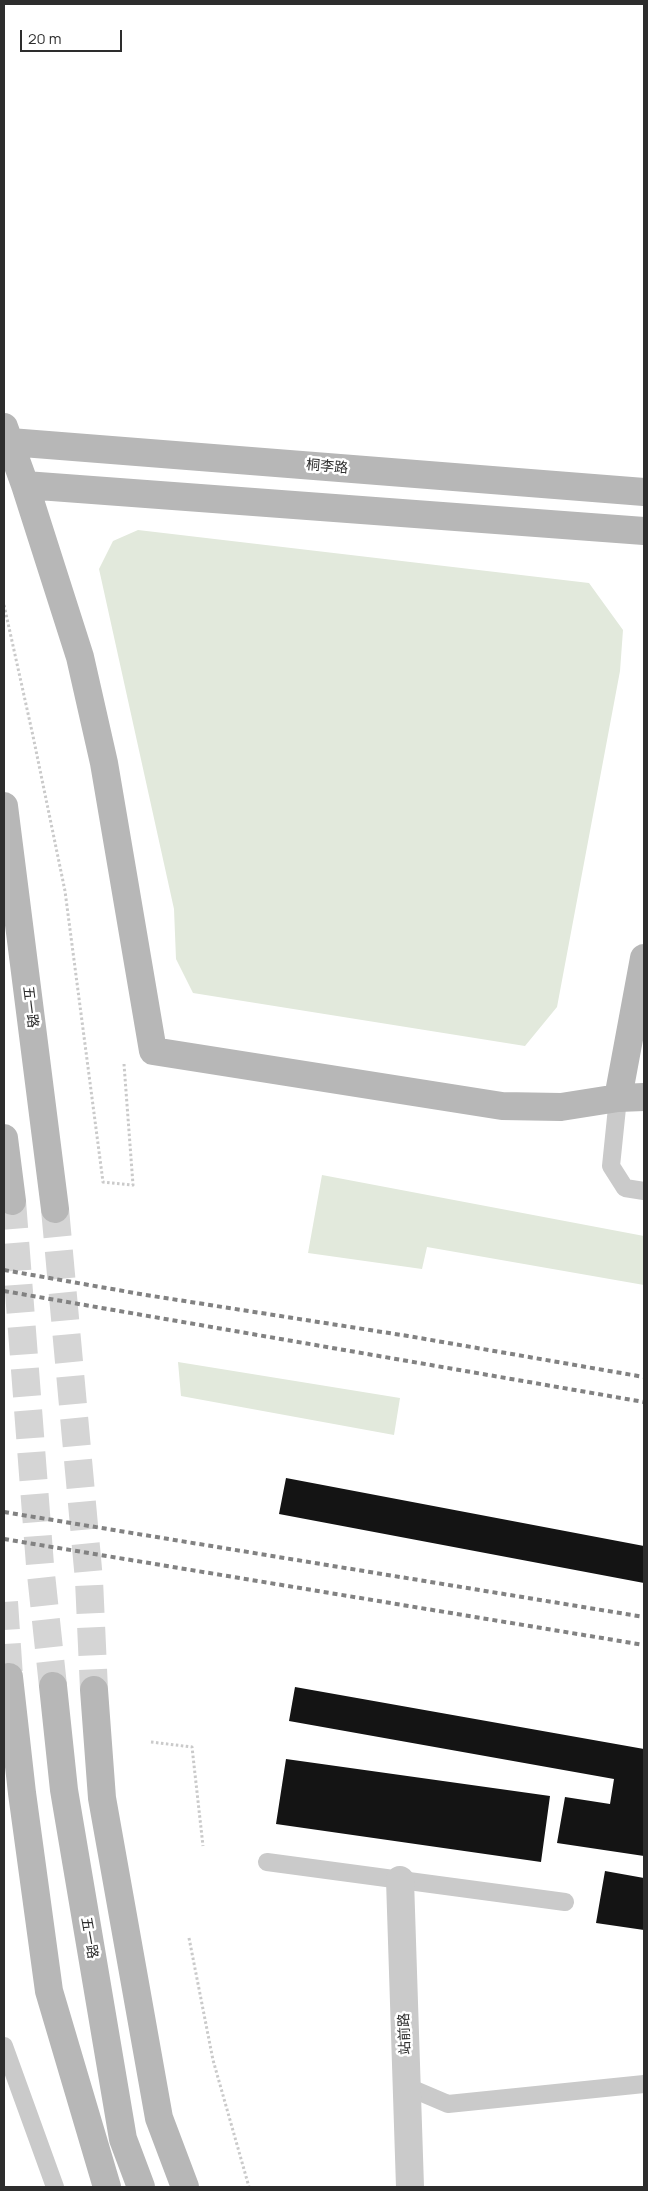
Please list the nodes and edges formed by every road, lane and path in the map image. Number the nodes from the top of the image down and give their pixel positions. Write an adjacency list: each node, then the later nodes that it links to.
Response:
1 (7, 434): 2 (street); 3 (street, 桐李路)
2 (25, 485): 4 (street); 8 (street)
3 (644, 492)
4 (644, 531)
5 (4, 605): 8 (path)
6 (4, 806): 13 (street, 五一路)
7 (644, 958): 9 (street)
8 (153, 1051): 9 (street)
9 (631, 1098): 11 (lane)
10 (4, 1138): 12 (street)
11 (644, 1191)
12 (12, 1201)
13 (55, 1209)
14 (9, 1677): 27 (street)
15 (53, 1686): 28 (street, 五一路)
16 (94, 1690): 29 (street)
17 (151, 1742): 18 (path)
18 (203, 1846)
19 (267, 1862): 20 (lane)
20 (400, 1880): 21 (lane); 25 (street, 站前路)
21 (566, 1902)
22 (189, 1938): 30 (path)
23 (4, 2046): 26 (lane)
24 (644, 2084): 25 (lane)
25 (408, 2087): 31 (street, 站前路)
26 (55, 2187)
27 (107, 2187)
28 (141, 2187)
29 (184, 2187)
30 (249, 2187)
31 (410, 2187)

